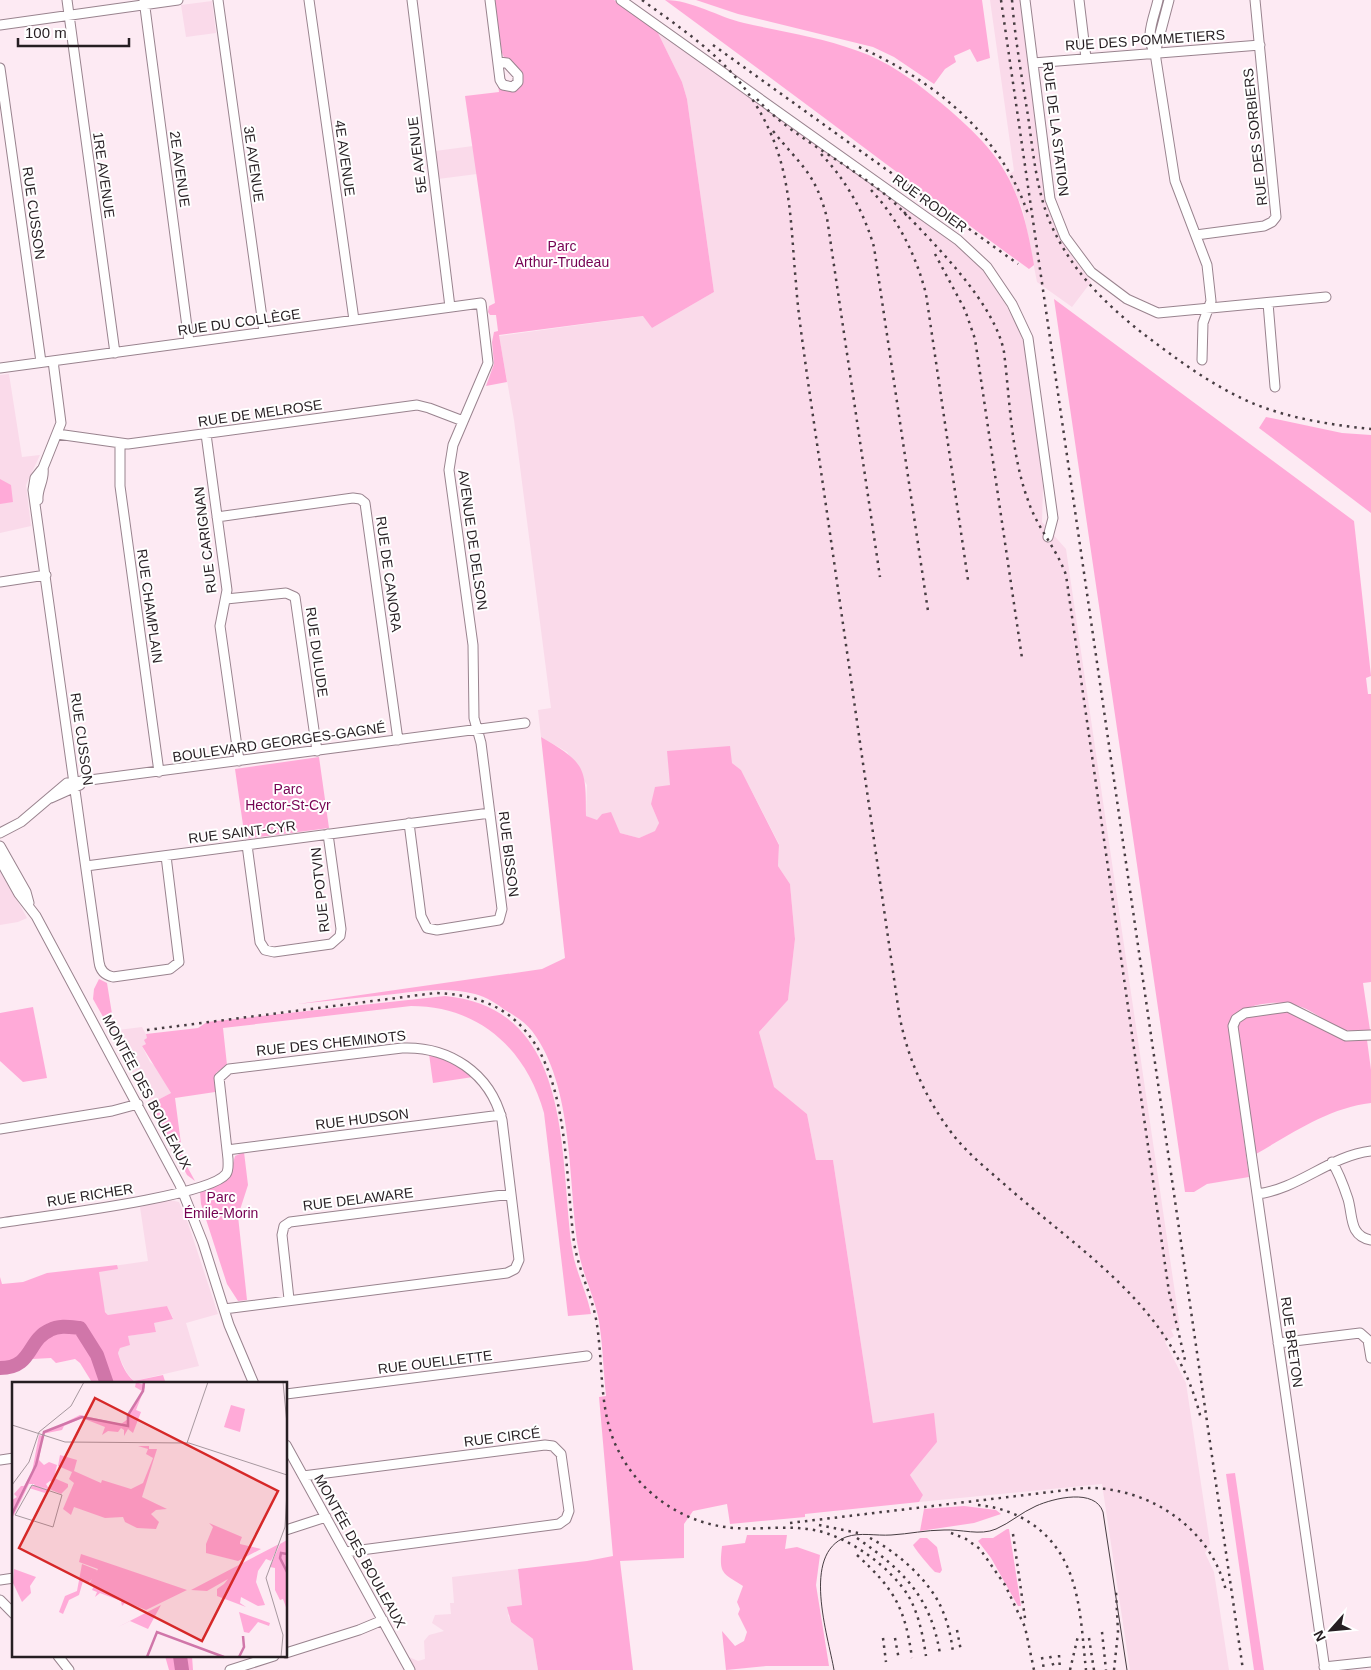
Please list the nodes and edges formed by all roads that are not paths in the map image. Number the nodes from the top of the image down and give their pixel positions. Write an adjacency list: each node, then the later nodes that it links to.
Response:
1 (67, 0): 14 (street, 1RE AVENUE)
2 (178, 0): 13 (street)
3 (218, 0): 29 (street, 3E AVENUE)
4 (309, 0): 28 (street, 4E AVENUE)
5 (412, 0): 26 (street, 5E AVENUE)
6 (490, 0): 19 (street)
7 (621, 0): 42 (street, RUE RODIER)
8 (1025, 0): 20 (street, RUE DE LA STATION)
9 (1078, 0): 18 (street)
10 (1158, 0): 17 (street)
11 (1168, 0): 17 (street)
12 (1255, 0): 16 (street, RUE DES SORBIERS)
13 (144, 3): 14 (street); 30 (street, 2E AVENUE)
14 (69, 15): 15 (street); 31 (street, 1RE AVENUE)
15 (0, 25)
16 (1260, 45): 17 (street, RUE DES POMMETIERS); 22 (street, RUE DES SORBIERS)
17 (1155, 53): 18 (street, RUE DES POMMETIERS); 22 (street)
18 (1086, 58): 20 (street, RUE DES POMMETIERS)
19 (499, 62)
20 (1033, 63): 27 (street, RUE DE LA STATION)
21 (0, 68): 34 (street, RUE CUSSON)
22 (1196, 235): 27 (street)
23 (1326, 297): 25 (street, RUE DE LA STATION)
24 (481, 302): 26 (street, RUE DU COLLÈGE); 37 (street, AVENUE DE DELSON)
25 (1268, 303): 27 (street, RUE DE LA STATION); 36 (street)
26 (450, 306): 28 (street, RUE DU COLLÈGE)
27 (1209, 308): 32 (street)
28 (354, 320): 29 (street, RUE DU COLLÈGE)
29 (264, 332): 30 (street, RUE DU COLLÈGE)
30 (189, 342): 31 (street, RUE DU COLLÈGE)
31 (115, 353): 33 (street, RUE DU COLLÈGE)
32 (1202, 360)
33 (53, 361): 34 (street, RUE DU COLLÈGE); 38 (street, RUE CUSSON)
34 (41, 362): 35 (street, RUE DU COLLÈGE)
35 (0, 368)
36 (1275, 388)
37 (463, 422): 39 (street, RUE DE MELROSE); 47 (street, AVENUE DE DELSON)
38 (58, 434): 40 (street, RUE DE MELROSE); 43 (street, RUE CUSSON)
39 (206, 434): 40 (street, RUE DE MELROSE); 41 (street, RUE CARIGNAN)
40 (120, 444): 51 (street, RUE CHAMPLAIN)
41 (217, 517): 45 (street, RUE CARIGNAN); 48 (street, RUE DE CANORA)
42 (1048, 538)
43 (46, 576): 44 (street); 52 (street, RUE CUSSON)
44 (0, 582)
45 (226, 599): 49 (street, RUE DULUDE); 50 (street, RUE CARIGNAN)
46 (525, 723): 47 (street, BOULEVARD GEORGES-GAGNÉ)
47 (478, 729): 48 (street, BOULEVARD GEORGES-GAGNÉ); 53 (street, RUE BISSON)
48 (398, 740): 49 (street, BOULEVARD GEORGES-GAGNÉ)
49 (317, 750): 50 (street, BOULEVARD GEORGES-GAGNÉ)
50 (239, 761): 51 (street, BOULEVARD GEORGES-GAGNÉ)
51 (159, 772): 52 (street, BOULEVARD GEORGES-GAGNÉ)
52 (78, 784): 55 (street, BOULEVARD GEORGES-GAGNÉ); 61 (street, RUE CUSSON)
53 (490, 812): 54 (street, RUE SAINT-CYR); 54 (street, RUE BISSON)
54 (409, 823): 56 (street, RUE SAINT-CYR)
55 (0, 833)
56 (328, 834): 57 (street, RUE SAINT-CYR); 57 (street, RUE POTVIN)
57 (247, 845): 59 (street, RUE SAINT-CYR)
58 (0, 846): 62 (street, MONTÉE DES BOULEAUX)
59 (166, 856): 61 (street, RUE SAINT-CYR); 61 (street, RUE CUSSON)
60 (0, 860): 62 (street, MONTÉE DES BOULEAUX)
61 (86, 866)
62 (30, 906): 64 (street, MONTÉE DES BOULEAUX)
63 (1371, 1035): 72 (street, RUE BRETON)
64 (138, 1104): 66 (street); 70 (street, MONTÉE DES BOULEAUX)
65 (501, 1115): 67 (street, RUE HUDSON); 67 (street, RUE DES CHEMINOTS); 71 (street, RUE DES CHEMINOTS)
66 (0, 1128)
67 (227, 1150): 70 (street, RUE DES CHEMINOTS)
68 (1371, 1151): 69 (street)
69 (1332, 1162): 72 (street); 74 (street)
70 (184, 1192): 73 (street, RUE RICHER); 76 (street, MONTÉE DES BOULEAUX)
71 (511, 1194): 75 (street, RUE DELAWARE); 75 (street, RUE DES CHEMINOTS)
72 (1257, 1194): 77 (street, RUE BRETON)
73 (0, 1223)
74 (1371, 1240)
75 (289, 1299): 76 (street, RUE DES CHEMINOTS)
76 (224, 1309): 80 (street, MONTÉE DES BOULEAUX)
77 (1278, 1343): 79 (street); 94 (street, RUE BRETON)
78 (587, 1356): 81 (street, RUE OUELLETTE)
79 (1371, 1358)
80 (253, 1382)
81 (288, 1394)
82 (288, 1449): 83 (street, MONTÉE DES BOULEAUX)
83 (303, 1476): 84 (street, MONTÉE DES BOULEAUX); 86 (street, RUE CIRCÉ)
84 (326, 1517): 85 (street); 86 (street, MONTÉE DES BOULEAUX)
85 (288, 1529)
86 (346, 1552): 89 (street, MONTÉE DES BOULEAUX)
87 (0, 1600): 88 (street)
88 (12, 1612)
89 (383, 1620): 90 (street); 97 (street, MONTÉE DES BOULEAUX)
90 (288, 1652)
91 (60, 1658): 95 (street)
92 (268, 1658): 96 (street)
93 (1371, 1662): 94 (street)
94 (1325, 1668)
95 (69, 1670)
96 (230, 1670)
97 (410, 1670)

